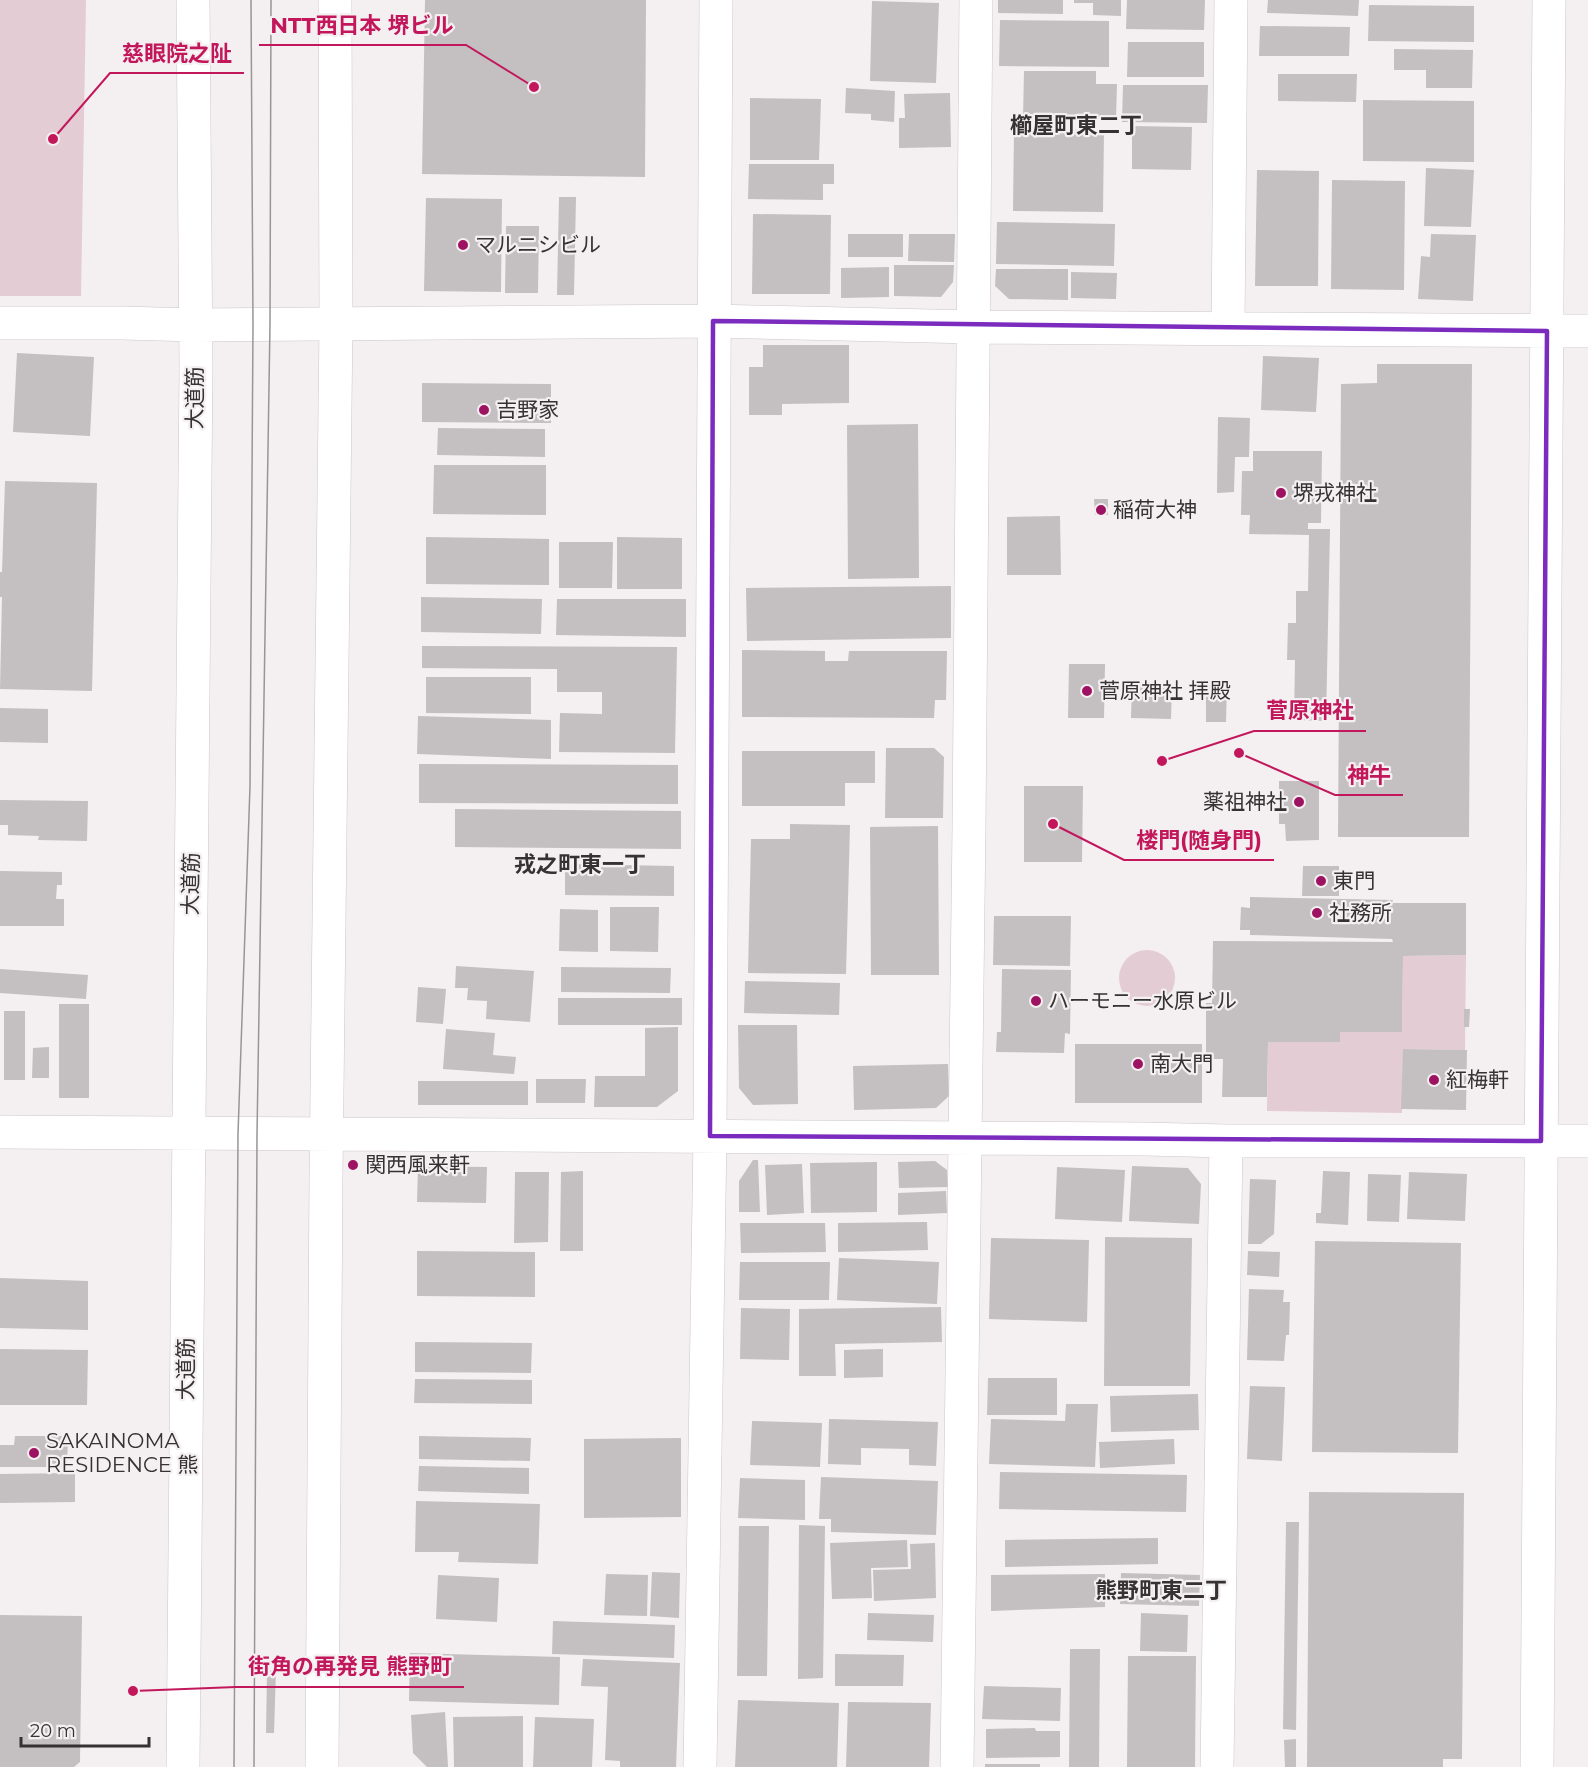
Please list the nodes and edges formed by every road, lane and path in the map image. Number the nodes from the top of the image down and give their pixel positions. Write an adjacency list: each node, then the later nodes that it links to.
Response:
1 (193, 0): 10 (street, 大道筋)
2 (335, 0): 9 (street)
3 (716, 0): 7 (street)
4 (976, 0): 11 (street)
5 (1231, 0): 12 (street)
6 (1549, 0): 13 (street)
7 (713, 321): 9 (street); 11 (street); 18 (street)
8 (0, 323): 10 (street)
9 (336, 324): 10 (street); 17 (street)
10 (196, 325): 16 (street, 大道筋)
11 (974, 327): 12 (street); 19 (street)
12 (1228, 328): 13 (street)
13 (1547, 331): 14 (street); 21 (street)
14 (1588, 331)
15 (0, 1132): 16 (street)
16 (188, 1134): 17 (street); 23 (street, 大道筋)
17 (327, 1134): 18 (street); 24 (street)
18 (710, 1136): 19 (street); 25 (street)
19 (965, 1138): 20 (street); 26 (street)
20 (1226, 1141): 21 (street); 27 (street)
21 (1541, 1141): 22 (street); 28 (street)
22 (1588, 1141)
23 (183, 1767)
24 (322, 1767)
25 (700, 1767)
26 (957, 1767)
27 (1217, 1767)
28 (1537, 1767)

